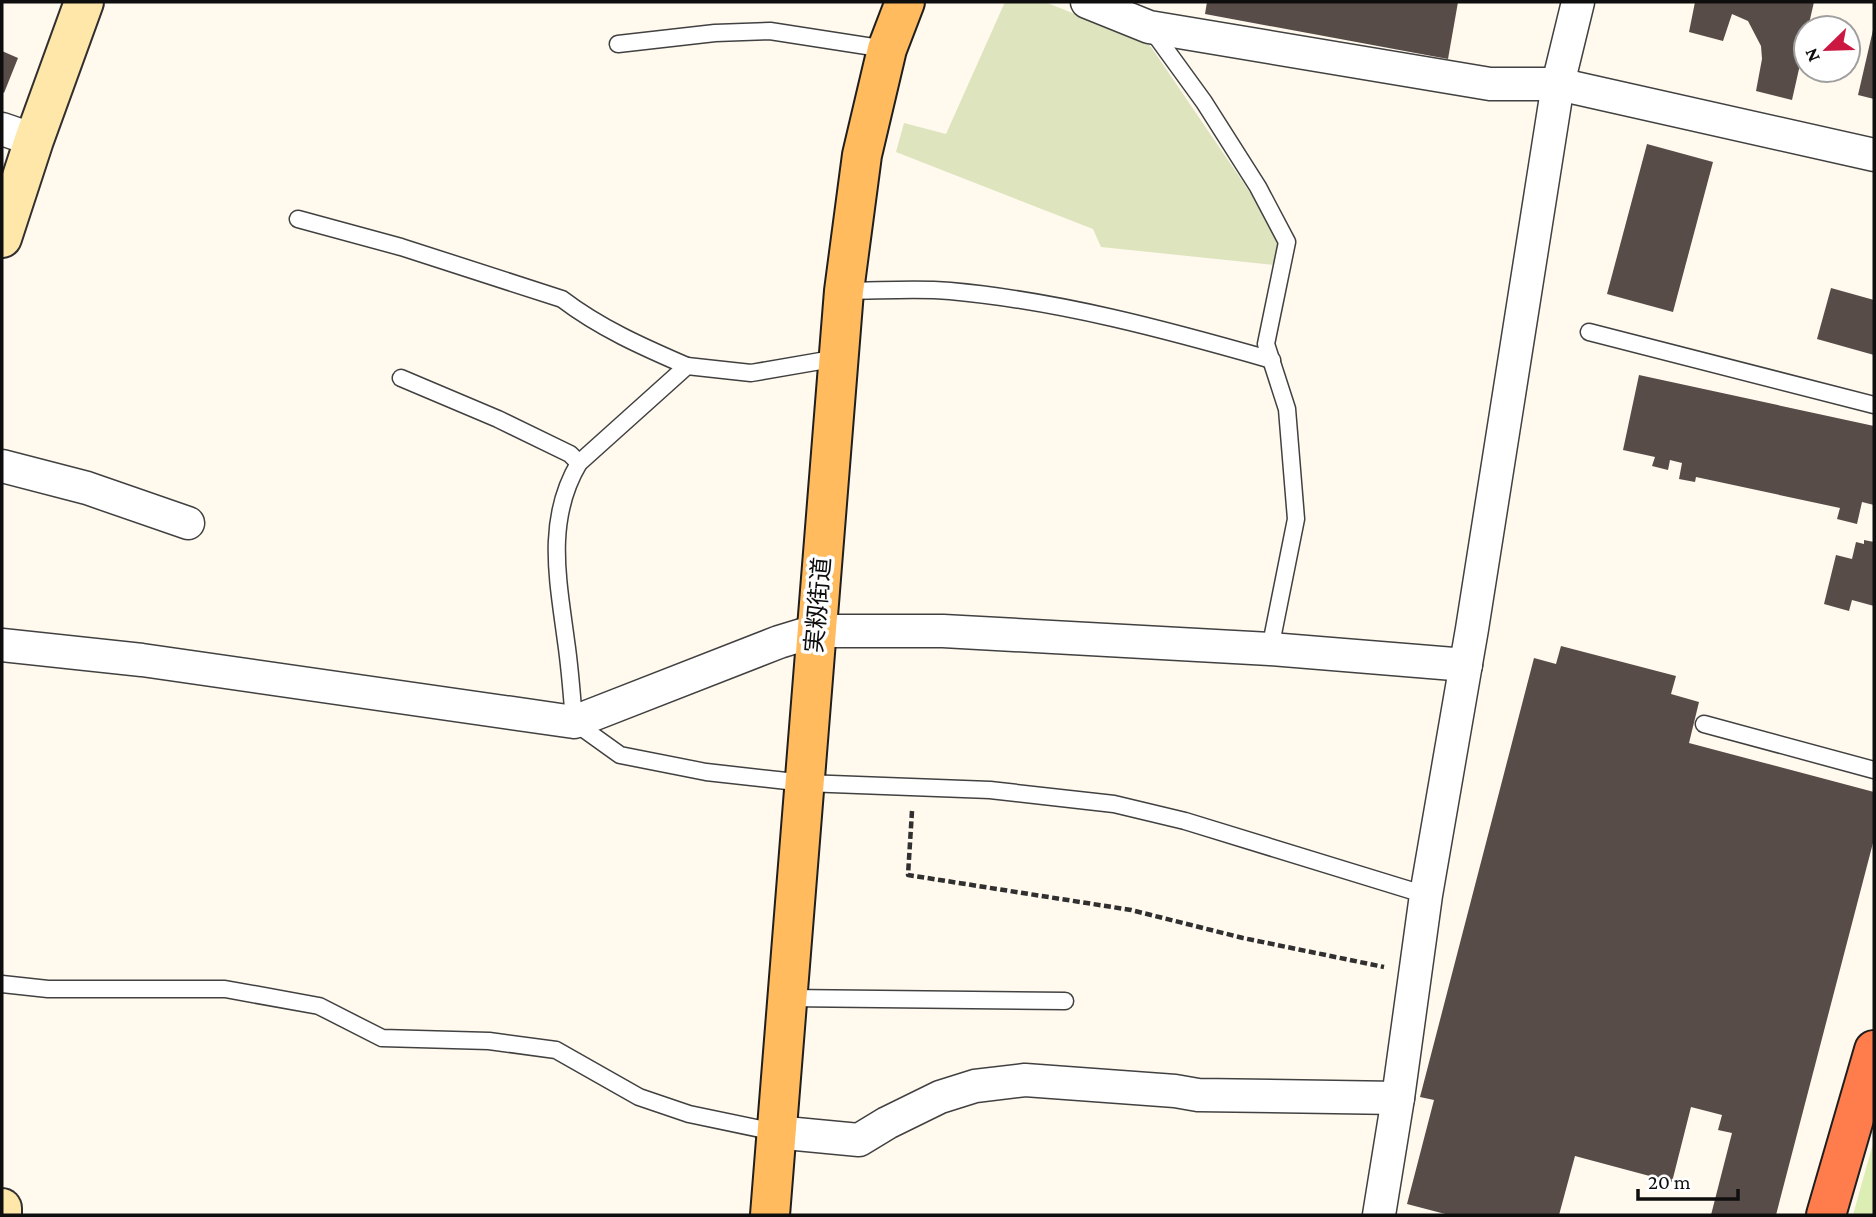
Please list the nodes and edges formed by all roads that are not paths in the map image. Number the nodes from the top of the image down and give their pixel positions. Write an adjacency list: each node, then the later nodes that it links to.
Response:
1 (85, 2): 9 (street)
2 (905, 2): 7 (main road, 実籾街道)
3 (1087, 2): 5 (street)
4 (1578, 2): 8 (street)
5 (1149, 27): 8 (street); 16 (lane)
6 (618, 44): 7 (lane)
7 (887, 49): 13 (main road, 実籾街道)
8 (1558, 83): 10 (street); 26 (street)
9 (18, 135): 12 (street)
10 (1874, 155)
11 (298, 219): 17 (lane)
12 (2, 238)
13 (844, 291): 15 (main road, 実籾街道); 16 (lane)
14 (1589, 332): 19 (lane)
15 (838, 358): 17 (lane); 23 (main road, 実籾街道)
16 (1272, 360): 25 (lane)
17 (687, 366): 20 (lane)
18 (401, 379): 20 (lane)
19 (1874, 405)
20 (579, 463): 27 (lane)
21 (2, 466): 22 (street)
22 (188, 523)
23 (815, 631): 25 (street); 27 (street); 30 (main road, 実籾街道)
24 (2, 645): 27 (street)
25 (1270, 649): 26 (street)
26 (1466, 665): 31 (street)
27 (574, 722): 30 (lane)
28 (1704, 724): 29 (lane)
29 (1874, 771)
30 (805, 783): 31 (lane); 33 (main road, 実籾街道)
31 (1426, 895): 36 (street)
32 (2, 984): 37 (lane)
33 (787, 998): 34 (lane); 37 (main road, 実籾街道)
34 (1065, 1001)
35 (1874, 1050): 40 (highway)
36 (1398, 1098): 37 (street); 39 (street)
37 (775, 1132): 38 (main road, 実籾街道)
38 (770, 1215)
39 (1379, 1215)
40 (1826, 1215)

